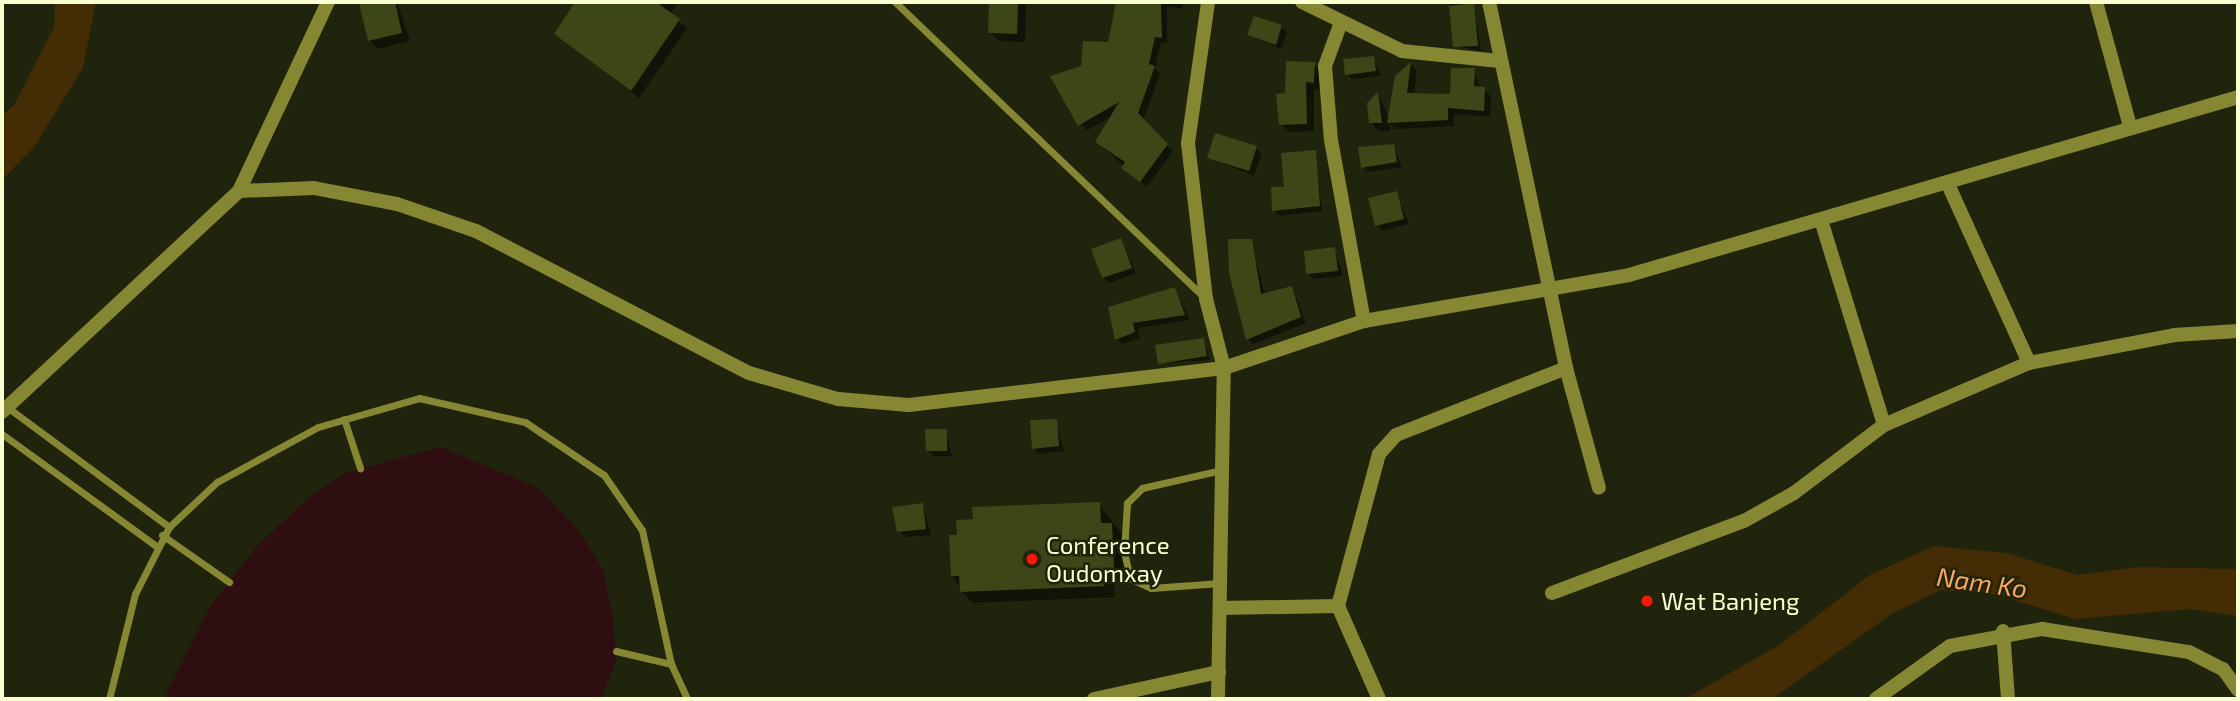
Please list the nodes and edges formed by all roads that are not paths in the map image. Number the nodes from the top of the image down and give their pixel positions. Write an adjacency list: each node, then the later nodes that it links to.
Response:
1 (328, 2): 12 (street)
2 (895, 2): 15 (lane)
3 (1208, 2): 15 (street)
4 (1302, 2): 7 (street)
5 (1489, 2): 8 (street)
6 (2096, 2): 10 (street)
7 (1340, 24): 8 (street); 16 (street)
8 (1499, 61): 14 (street)
9 (2238, 97): 10 (street)
10 (2130, 126): 11 (street)
11 (1947, 182): 13 (street); 18 (street)
12 (239, 191): 19 (street); 21 (street)
13 (1821, 220): 14 (street); 23 (street)
14 (1551, 288): 16 (street); 20 (street)
15 (1206, 299): 19 (street)
16 (1364, 321): 19 (street)
17 (2238, 331): 18 (street)
18 (2029, 363): 23 (street)
19 (1224, 368): 26 (street)
20 (1566, 368): 27 (street); 34 (street)
21 (3, 408): 28 (lane)
22 (344, 419): 25 (lane); 28 (lane); 38 (lane)
23 (1884, 425): 33 (street)
24 (2, 434): 30 (lane)
25 (360, 468)
26 (1221, 470): 32 (street); 32 (lane)
27 (1600, 488)
28 (169, 527): 29 (lane)
29 (162, 535): 30 (lane); 31 (lane)
30 (155, 545): 42 (lane)
31 (229, 582)
32 (1220, 583): 35 (street)
33 (1552, 593)
34 (1338, 606): 35 (street); 45 (street)
35 (1221, 608): 39 (street)
36 (2003, 631): 40 (street); 46 (street); 47 (street)
37 (616, 651): 38 (lane)
38 (671, 664): 43 (lane)
39 (1219, 672): 41 (street); 44 (street)
40 (2238, 690)
41 (1214, 698)
42 (109, 699)
43 (687, 699)
44 (1094, 699)
45 (1379, 699)
46 (1876, 699)
47 (2008, 699)

